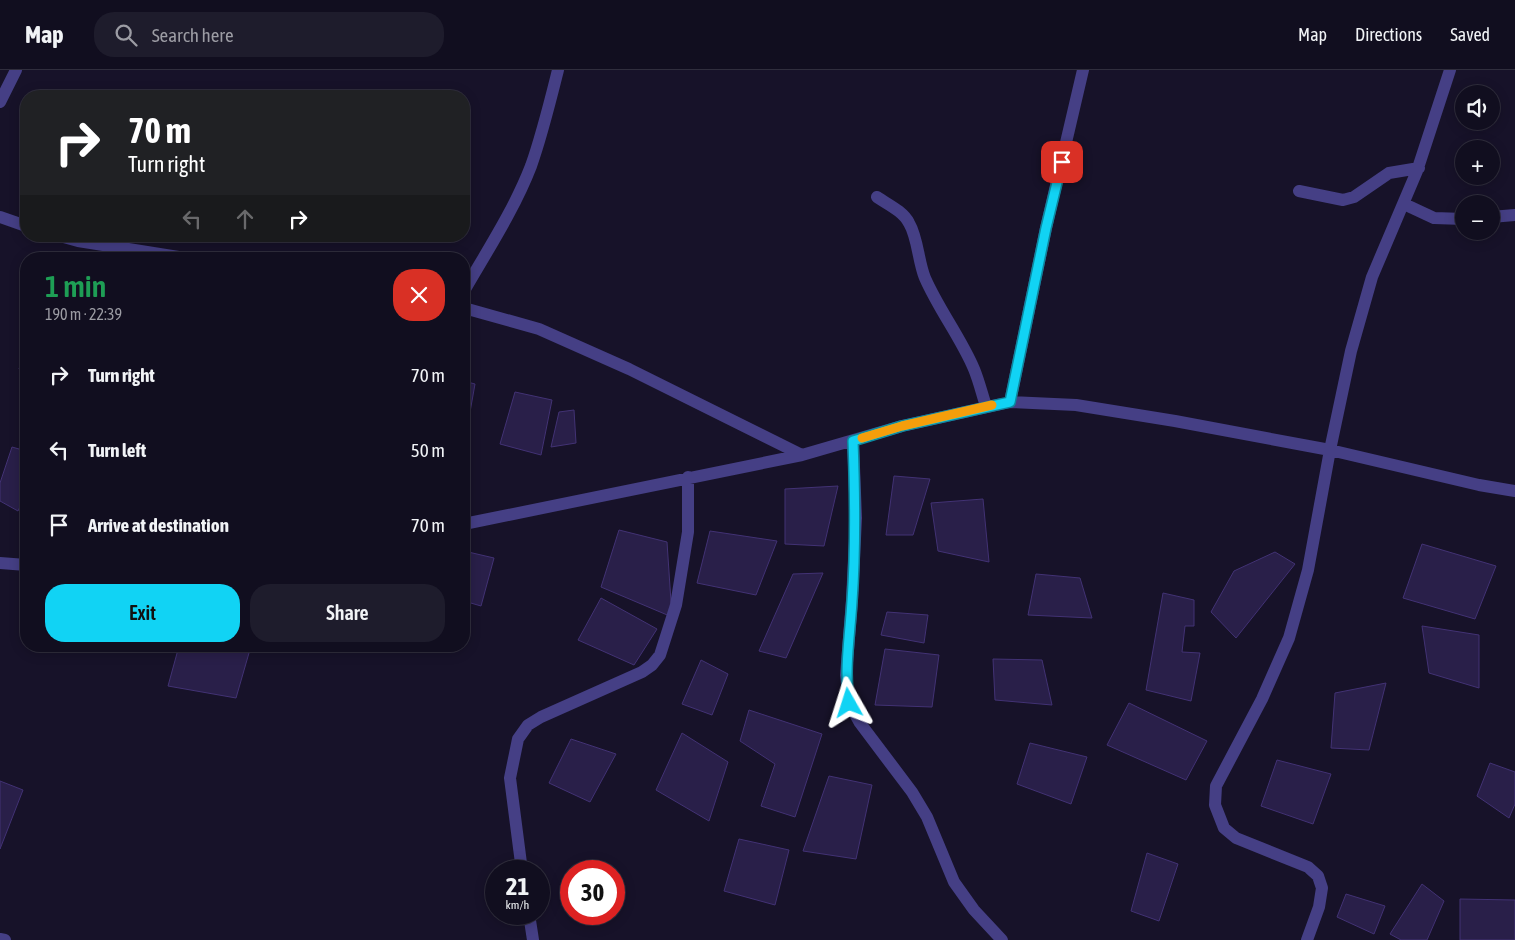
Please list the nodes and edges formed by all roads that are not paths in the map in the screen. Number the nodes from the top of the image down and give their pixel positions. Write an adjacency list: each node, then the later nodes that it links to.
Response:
1 (16, 70): 5 (street)
2 (558, 70): 17 (street)
3 (1083, 70): 19 (street)
4 (1450, 70): 6 (street)
5 (0, 102)
6 (1418, 168): 7 (street); 9 (street)
7 (1299, 192)
8 (877, 197): 20 (street)
9 (1404, 204): 13 (street); 22 (street)
10 (1515, 215): 11 (street)
11 (1500, 216)
12 (0, 217): 14 (street)
13 (1455, 219)
14 (20, 224)
15 (78, 242): 16 (street)
16 (144, 252)
17 (470, 281)
18 (470, 310): 23 (street)
19 (1010, 402): 20 (street); 22 (street)
20 (986, 406): 21 (street)
21 (853, 441): 23 (street); 34 (street)
22 (1330, 450): 25 (street); 35 (street)
23 (802, 455): 24 (street)
24 (688, 477): 26 (street); 29 (street)
25 (1515, 491)
26 (470, 523)
27 (0, 563): 28 (street)
28 (20, 565)
29 (521, 860)
30 (530, 925): 33 (street)
31 (0, 939): 32 (street)
32 (5, 940)
33 (533, 940)
34 (1002, 940)
35 (1307, 940)

